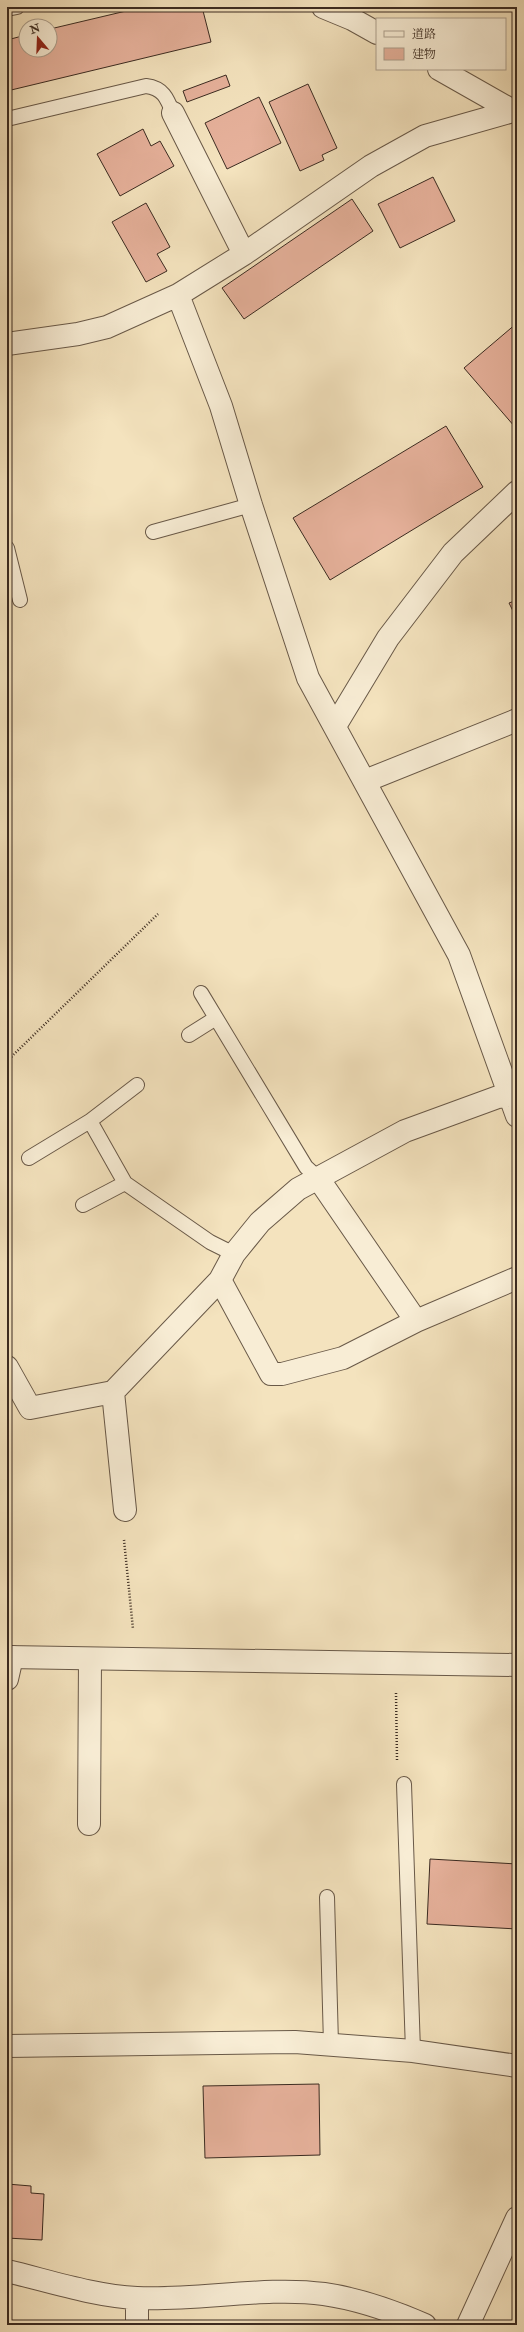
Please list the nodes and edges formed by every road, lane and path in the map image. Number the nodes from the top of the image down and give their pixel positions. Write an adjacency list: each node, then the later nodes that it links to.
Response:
1 (17, 7): 3 (lane)
2 (323, 7): 4 (street)
3 (7, 9)
4 (376, 32)
5 (441, 70): 6 (street)
6 (515, 111): 9 (street)
7 (174, 113): 8 (lane); 9 (street)
8 (7, 119)
9 (244, 254): 10 (street)
10 (178, 295): 11 (street); 13 (street)
11 (7, 344)
12 (517, 492): 18 (street)
13 (251, 505): 14 (lane); 18 (street)
14 (153, 532)
15 (7, 548): 16 (lane)
16 (20, 600)
17 (517, 720): 19 (street)
18 (335, 726): 19 (street)
19 (365, 781): 26 (street)
20 (158, 914): 24 (path)
21 (201, 993): 22 (lane)
22 (216, 1018): 23 (lane); 29 (lane)
23 (189, 1035)
24 (7, 1060)
25 (137, 1085): 27 (lane)
26 (515, 1103): 29 (street)
27 (90, 1121): 28 (lane); 30 (lane)
28 (29, 1158)
29 (318, 1178): 32 (street); 35 (street)
30 (125, 1183): 31 (lane); 32 (lane)
31 (83, 1205)
32 (234, 1254): 34 (street)
33 (517, 1278): 35 (street)
34 (220, 1280): 35 (street); 37 (street)
35 (416, 1321)
36 (7, 1367): 37 (street)
37 (113, 1392): 38 (street)
38 (125, 1510): 41 (path)
39 (10, 1657): 40 (street); 44 (street)
40 (90, 1658): 41 (street); 46 (street)
41 (136, 1659): 42 (street)
42 (395, 1664): 43 (street); 45 (path)
43 (517, 1665)
44 (7, 1679)
45 (404, 1784): 50 (lane)
46 (89, 1824)
47 (327, 1897): 48 (lane)
48 (331, 2044): 49 (street); 50 (street)
49 (7, 2046)
50 (413, 2051): 51 (street)
51 (517, 2066)
52 (517, 2218): 57 (street)
53 (7, 2271): 54 (street)
54 (137, 2298): 55 (street); 56 (street)
55 (137, 2325)
56 (426, 2325)
57 (468, 2325)

